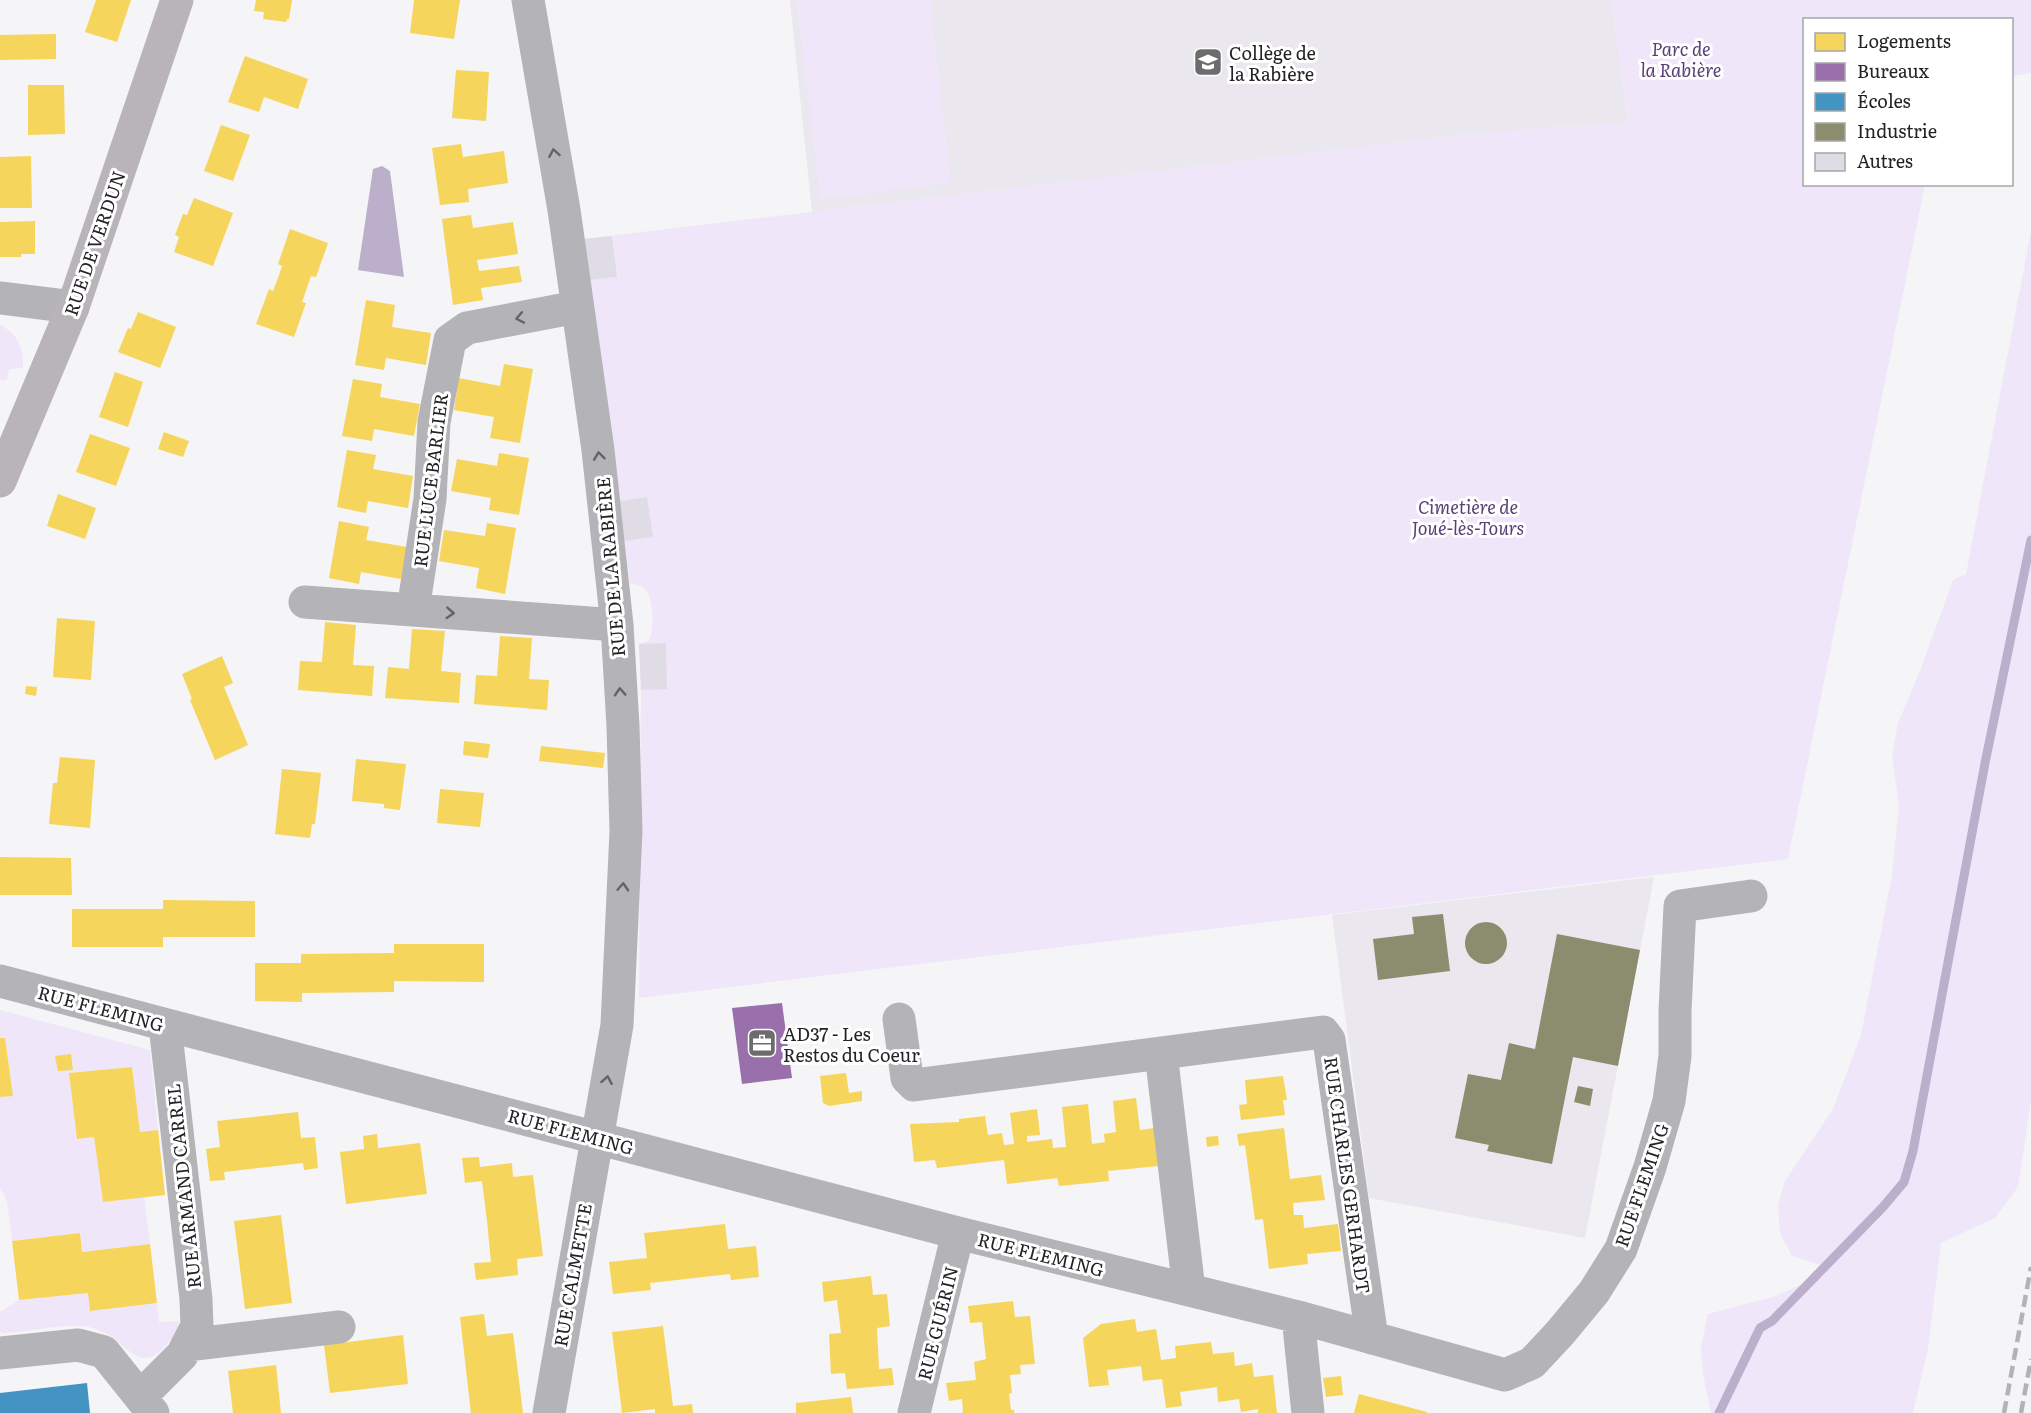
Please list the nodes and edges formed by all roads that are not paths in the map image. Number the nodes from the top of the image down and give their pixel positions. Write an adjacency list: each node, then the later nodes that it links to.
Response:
1 (177, 0): 4 (main road, RUE DE VERDUN)
2 (528, 0): 5 (street, RUE DE LA RABIÈRE, one-way to 2)
3 (0, 298): 4 (street)
4 (73, 307): 6 (main road, RUE DE VERDUN)
5 (577, 307): 8 (street, RUE LUCE BARLIER, one-way to 8); 9 (street, RUE DE LA RABIÈRE, one-way to 5)
6 (2, 471)
7 (305, 602): 8 (street)
8 (413, 610): 9 (street, one-way to 9)
9 (616, 625): 15 (street, RUE DE LA RABIÈRE, one-way to 9)
10 (1751, 896): 20 (street, RUE FLEMING)
11 (0, 981): 13 (street, RUE FLEMING)
12 (899, 1019): 14 (street, RUE CHARLES GERHARDT)
13 (165, 1025): 15 (street, RUE FLEMING); 21 (street, RUE ARMAND CARREL)
14 (1161, 1053): 17 (street); 20 (street, RUE CHARLES GERHARDT)
15 (596, 1138): 16 (street, RUE FLEMING); 24 (street, RUE CALMETTE)
16 (958, 1233): 17 (street, RUE FLEMING); 25 (street, RUE GUÉRIN)
17 (1189, 1290): 18 (street, RUE FLEMING)
18 (1298, 1317): 20 (street, RUE FLEMING); 26 (street)
19 (339, 1328): 21 (street)
20 (1372, 1338)
21 (187, 1345): 23 (street, RUE ARMAND CARREL)
22 (0, 1353): 23 (street)
23 (147, 1405)
24 (549, 1413)
25 (915, 1413)
26 (1308, 1413)

